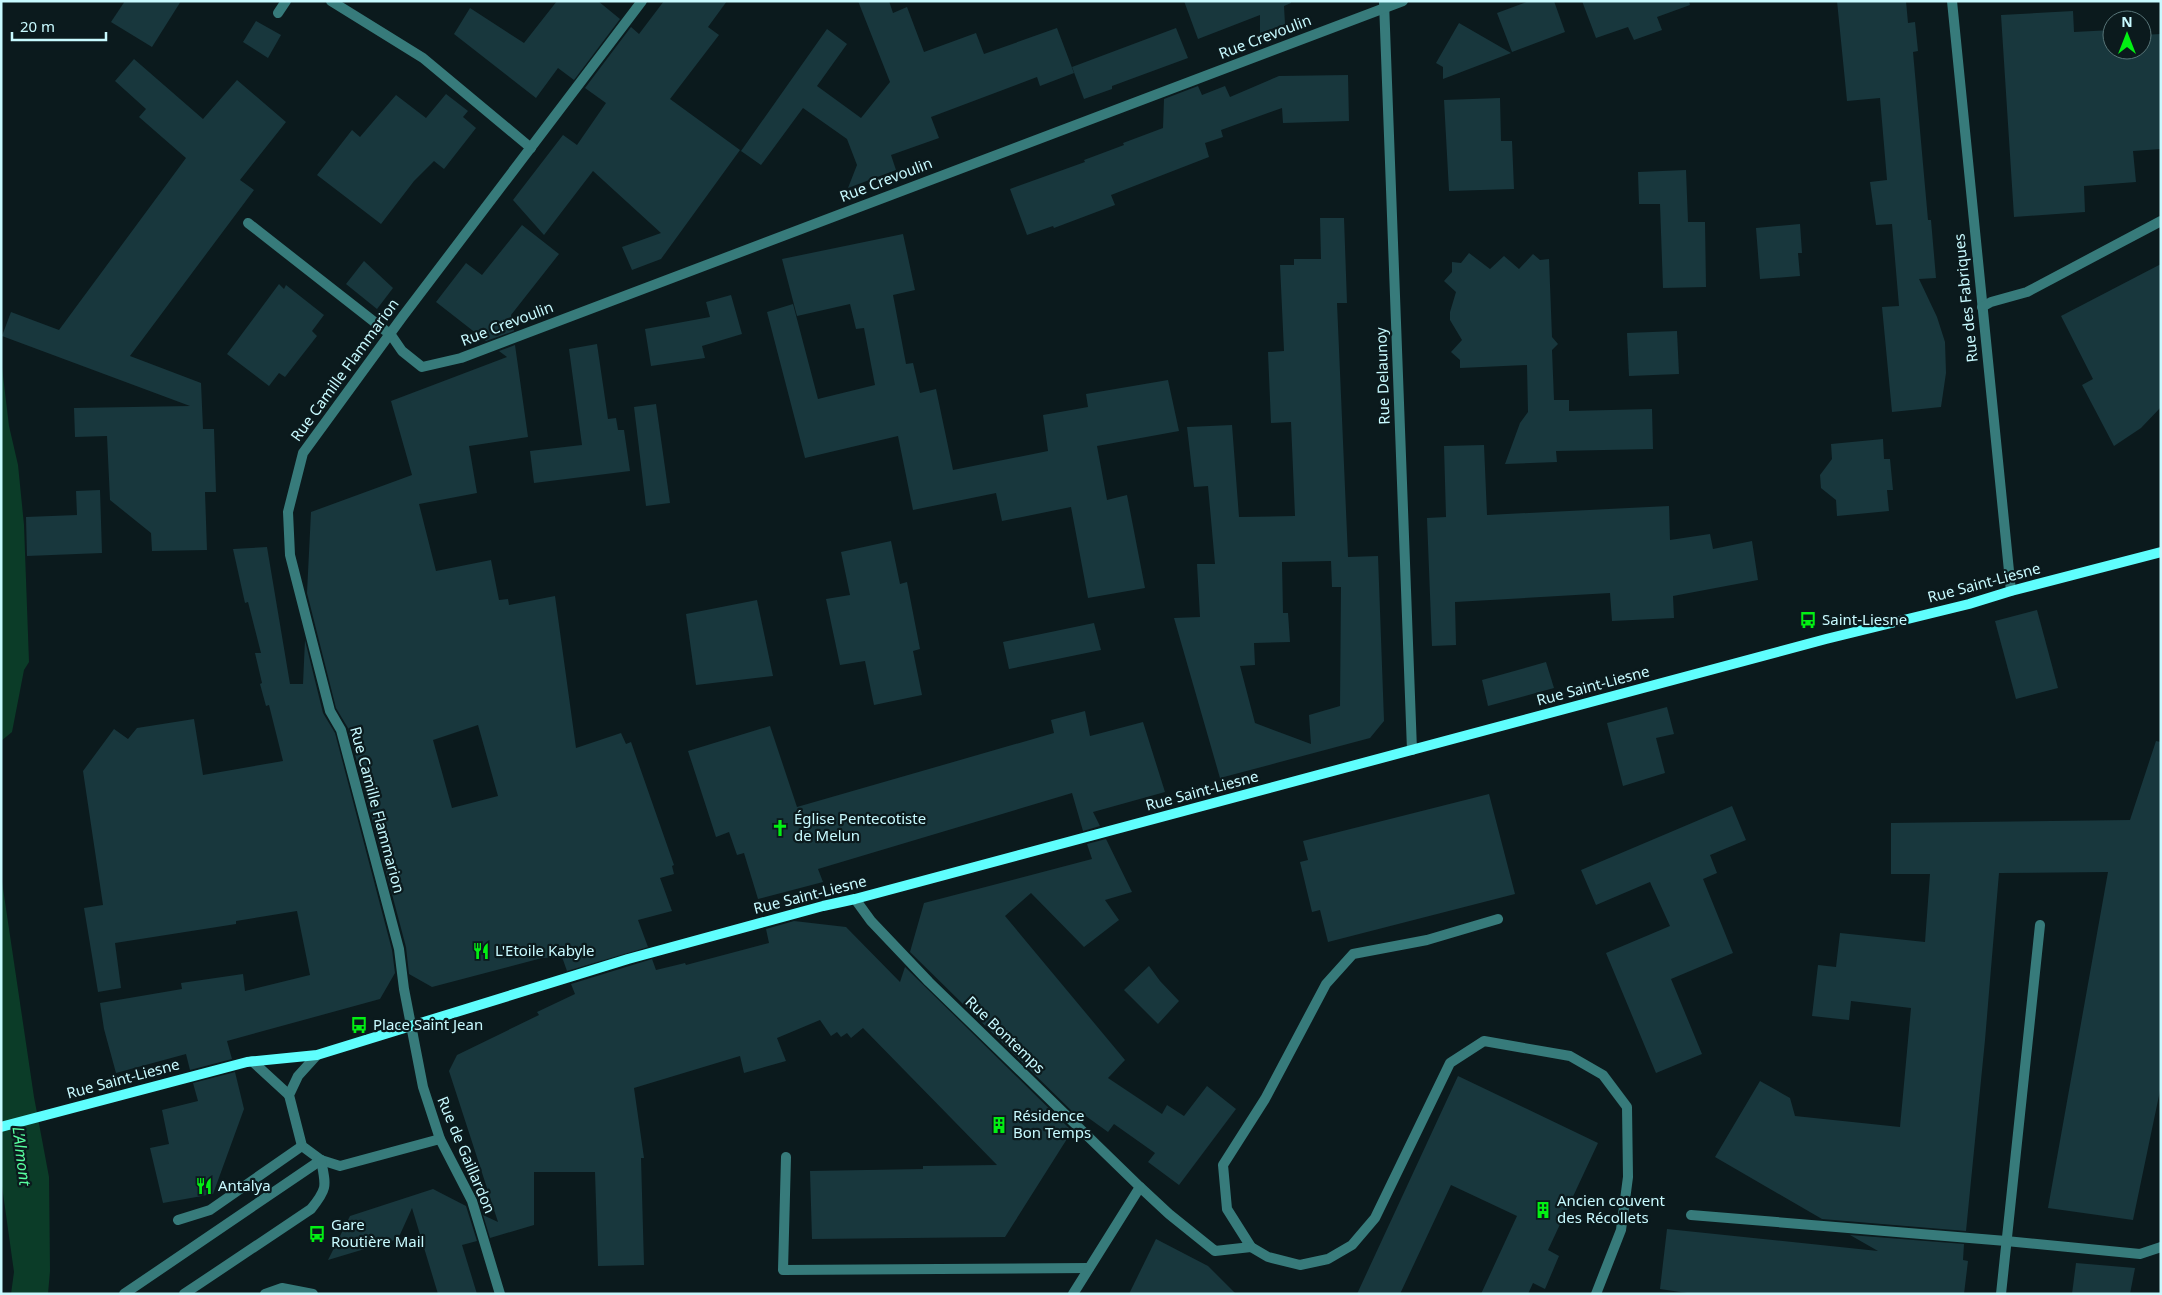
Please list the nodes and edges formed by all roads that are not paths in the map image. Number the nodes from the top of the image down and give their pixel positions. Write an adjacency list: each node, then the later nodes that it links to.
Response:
1 (286, 1): 7 (street)
2 (331, 1): 8 (street)
3 (1403, 1): 6 (street, Rue Crevoulin)
4 (1952, 1): 11 (street, Rue des Fabriques)
5 (638, 3): 8 (street, Rue Camille Flammarion)
6 (1384, 5): 12 (street, Rue Crevoulin); 15 (street, Rue Delaunoy)
7 (278, 13)
8 (531, 148): 12 (street, Rue Camille Flammarion)
9 (2161, 221): 11 (street)
10 (248, 223): 12 (street)
11 (1982, 307): 14 (street, Rue des Fabriques)
12 (391, 334): 19 (street, Rue Camille Flammarion)
13 (2161, 552): 14 (main road, Rue Saint-Liesne)
14 (2011, 591): 15 (main road, Rue Saint-Liesne)
15 (1412, 750): 16 (main road, Rue Saint-Liesne)
16 (855, 899): 19 (main road, Rue Saint-Liesne); 28 (street, Rue Bontemps)
17 (1498, 919): 32 (street)
18 (2040, 926): 31 (street)
19 (411, 1026): 20 (main road, Rue Saint-Liesne); 24 (street, Rue de Gaillardon)
20 (317, 1054): 21 (main road, Rue Saint-Liesne); 22 (street)
21 (252, 1061): 22 (street); 23 (main road, Rue Saint-Liesne)
22 (289, 1095): 25 (street)
23 (1, 1127)
24 (440, 1139): 27 (street); 39 (street, Rue de Gaillardon)
25 (302, 1146): 27 (street); 30 (street)
26 (786, 1158): 34 (street)
27 (321, 1160): 35 (street); 36 (street)
28 (1140, 1187): 32 (street, Rue Bontemps); 34 (street)
29 (1691, 1216): 31 (street)
30 (178, 1220)
31 (2006, 1240): 33 (street); 42 (street)
32 (1251, 1247): 41 (street)
33 (2161, 1247)
34 (1089, 1268): 40 (street)
35 (124, 1294)
36 (184, 1294)
37 (265, 1294): 38 (street)
38 (313, 1294)
39 (500, 1294)
40 (1073, 1294)
41 (1596, 1294)
42 (2001, 1294)

